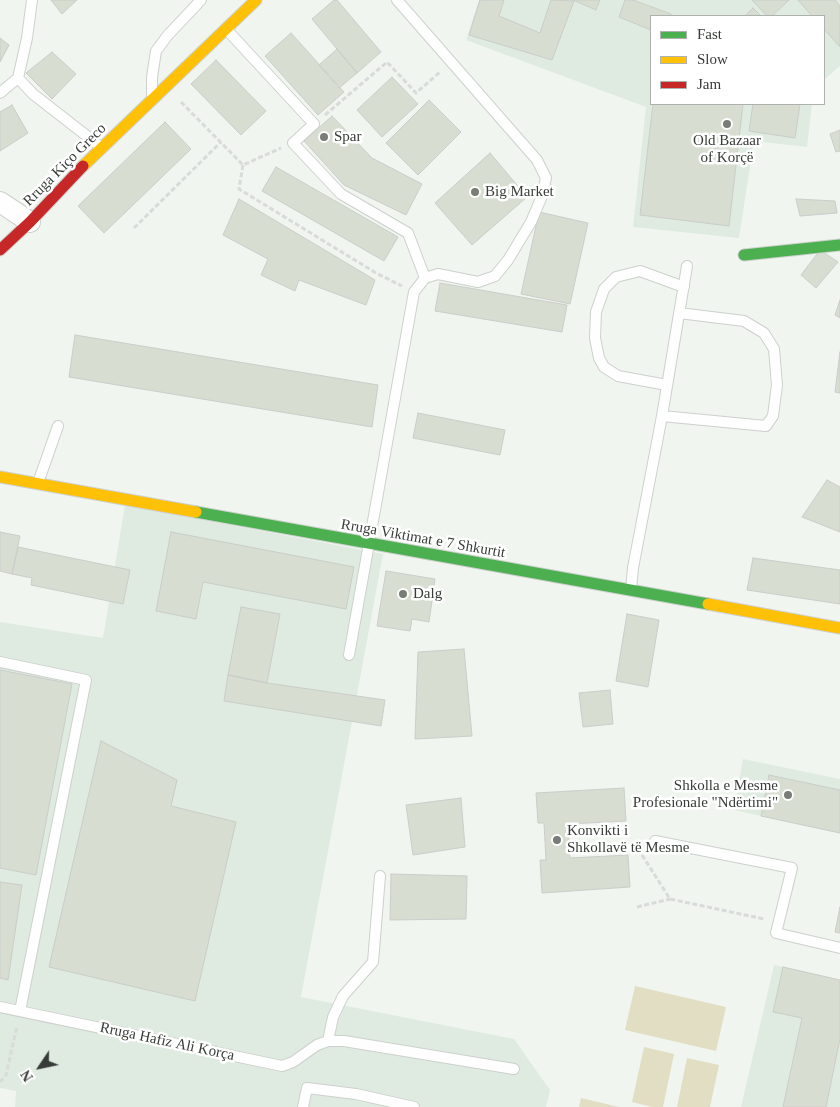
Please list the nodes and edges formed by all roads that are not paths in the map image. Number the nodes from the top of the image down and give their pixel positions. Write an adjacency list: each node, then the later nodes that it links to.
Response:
1 (32, 0): 6 (lane)
2 (201, 0): 8 (lane)
3 (256, 0): 5 (street, Rruga Kiço Greco)
4 (397, 0): 16 (lane)
5 (226, 29): 8 (street, Rruga Kiço Greco); 16 (lane)
6 (18, 78): 7 (lane); 9 (lane)
7 (0, 93)
8 (152, 101): 9 (street, Rruga Kiço Greco)
9 (102, 148): 11 (street, Rruga Kiço Greco)
10 (0, 202): 11 (street)
11 (30, 222): 13 (street, Rruga Kiço Greco)
12 (840, 245): 14 (street)
13 (0, 250)
14 (744, 255)
15 (687, 266): 17 (lane)
16 (425, 278): 24 (lane)
17 (684, 287): 18 (lane); 19 (lane)
18 (679, 313): 19 (lane); 20 (lane)
19 (667, 385): 20 (lane)
20 (662, 416): 25 (lane)
21 (58, 426): 23 (lane)
22 (0, 477): 23 (street, Rruga Viktimat e 7 Shkurtit)
23 (38, 484): 24 (street, Rruga Viktimat e 7 Shkurtit)
24 (368, 544): 25 (street, Rruga Viktimat e 7 Shkurtit); 27 (lane)
25 (630, 591): 26 (street, Rruga Viktimat e 7 Shkurtit)
26 (840, 628)
27 (348, 655)
28 (0, 662): 33 (lane)
29 (655, 841): 31 (lane)
30 (380, 876): 34 (lane)
31 (840, 948)
32 (0, 1007): 33 (lane, Rruga Hafiz Ali Korça)
33 (20, 1011): 34 (lane, Rruga Hafiz Ali Korça)
34 (328, 1041): 35 (lane)
35 (514, 1069)
36 (303, 1107): 37 (lane)
37 (414, 1107)

